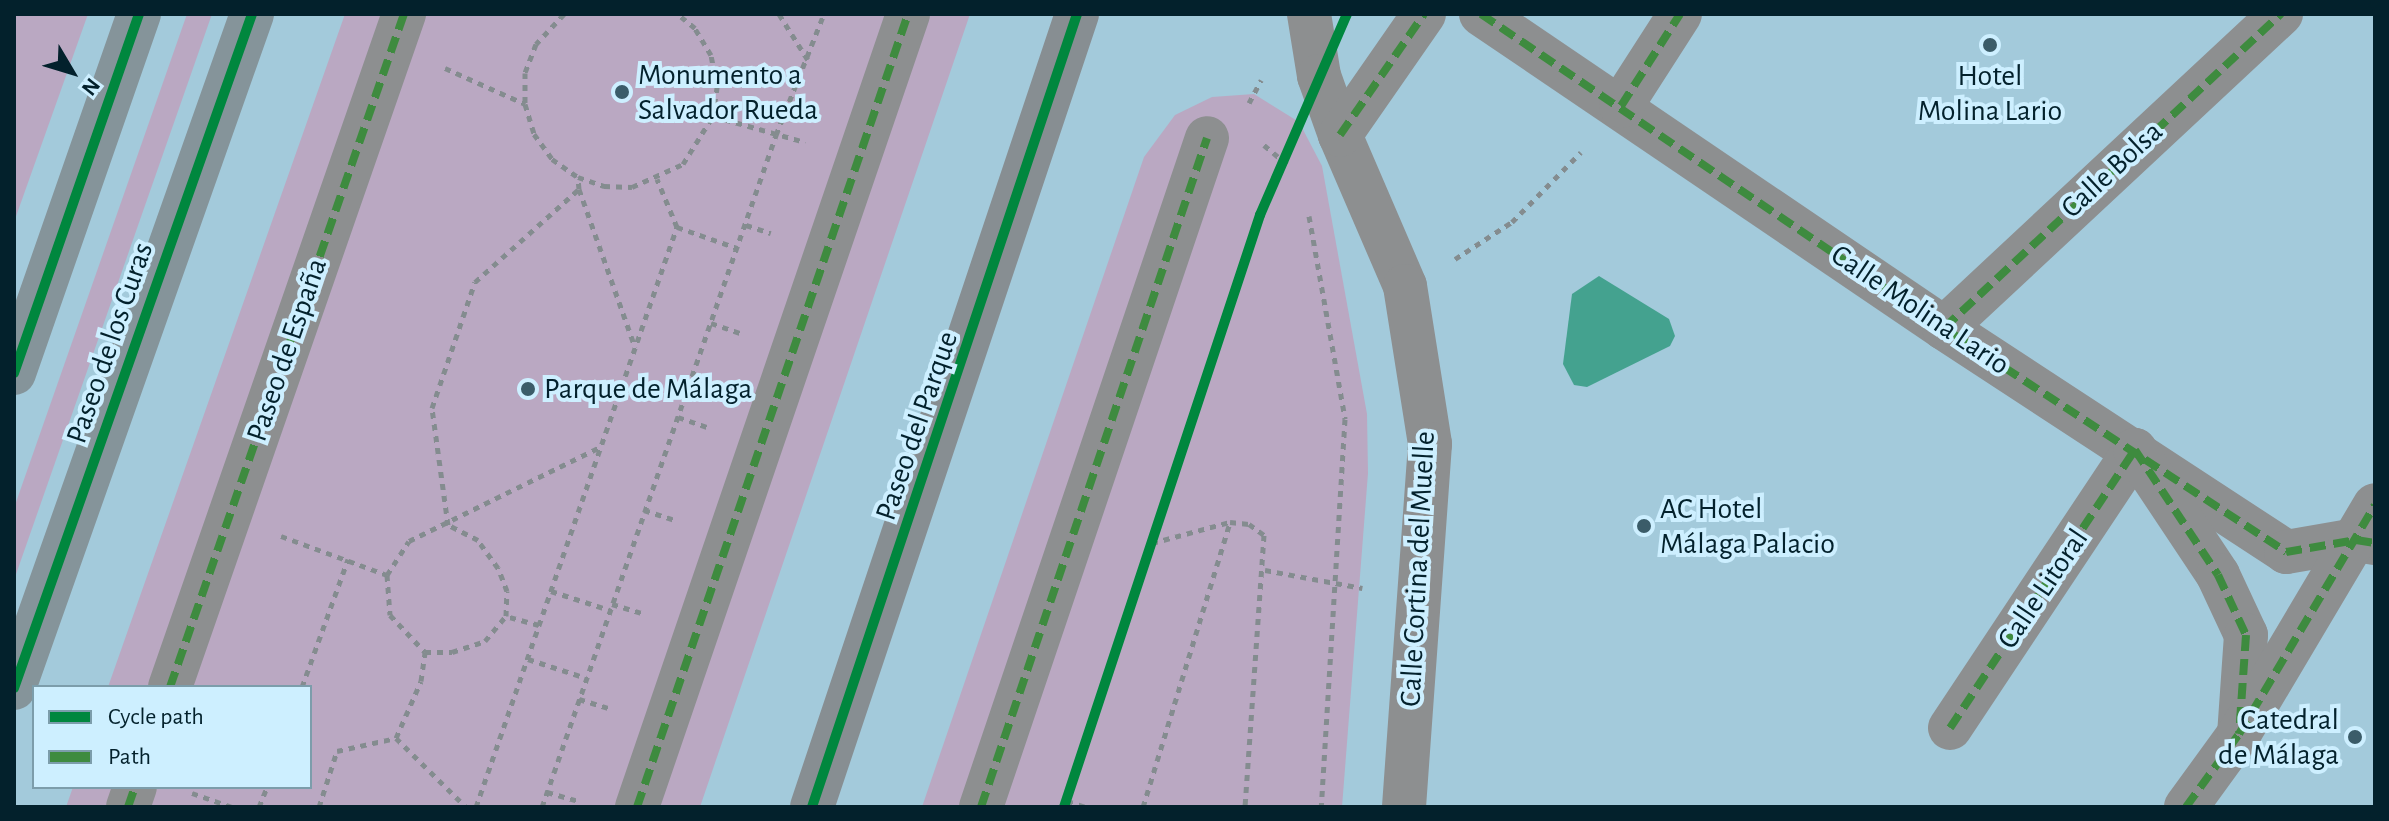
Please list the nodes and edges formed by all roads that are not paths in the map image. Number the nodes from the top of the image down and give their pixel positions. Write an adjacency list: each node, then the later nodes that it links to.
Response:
1 (139, 14): 15 (main road)
2 (252, 14): 19 (main road, Paseo de los Curas)
3 (908, 14): 22 (street)
4 (1077, 14): 23 (street, Paseo del Parque)
5 (1309, 14): 13 (street, Calle Cortina del Muelle)
6 (1424, 14): 13 (street)
7 (1481, 14): 11 (street, Calle Molina Lario)
8 (1680, 14): 11 (street)
9 (2281, 14): 14 (street, Calle Bolsa)
10 (399, 30): 18 (street, Paseo de España)
11 (1621, 106): 14 (street, Calle Molina Lario)
12 (1222, 131): 24 (street)
13 (1340, 135): 25 (street, Calle Cortina del Muelle)
14 (1944, 328): 16 (street, Calle Molina Lario)
15 (14, 373)
16 (2135, 450): 17 (street, Calle Molina Lario); 20 (street, Calle Litoral); 21 (street)
17 (2369, 529): 21 (street)
18 (171, 685)
19 (14, 688)
20 (1950, 728)
21 (2239, 734): 26 (street)
22 (637, 807)
23 (812, 807)
24 (981, 807)
25 (1404, 807)
26 (2186, 807)

